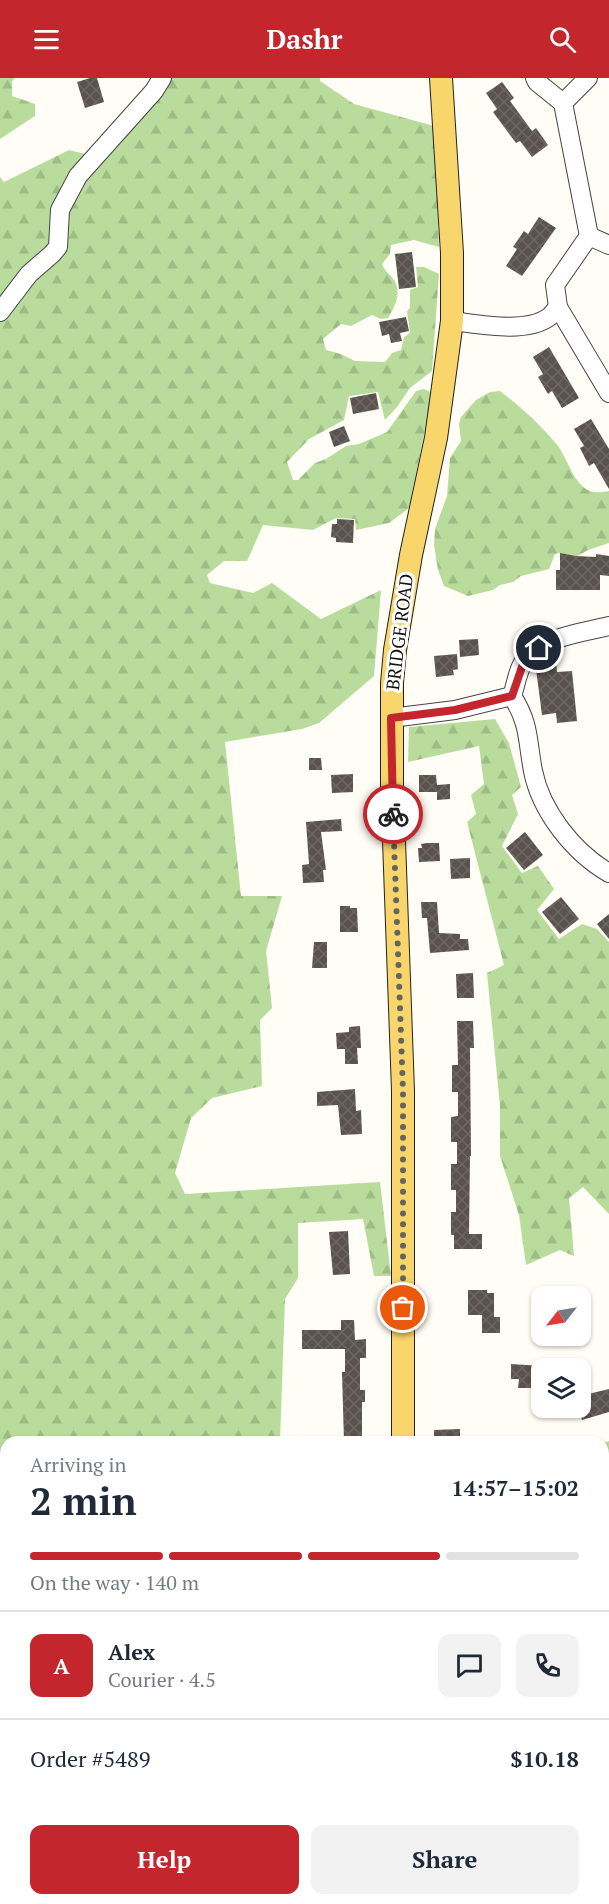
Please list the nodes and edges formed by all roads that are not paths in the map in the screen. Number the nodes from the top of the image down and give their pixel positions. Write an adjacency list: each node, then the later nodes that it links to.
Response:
1 (162, 78): 9 (street)
2 (441, 78): 10 (main road, BRIDGE ROAD)
3 (535, 78): 5 (street)
4 (588, 78): 5 (street)
5 (563, 103): 6 (street)
6 (589, 236): 7 (street); 8 (street)
7 (609, 245)
8 (558, 307): 10 (street); 11 (street)
9 (0, 312)
10 (452, 321): 14 (main road, BRIDGE ROAD)
11 (609, 393)
12 (609, 626): 13 (street)
13 (512, 696): 14 (street); 15 (street)
14 (391, 718): 16 (main road, BRIDGE ROAD)
15 (609, 873)
16 (403, 1436)

